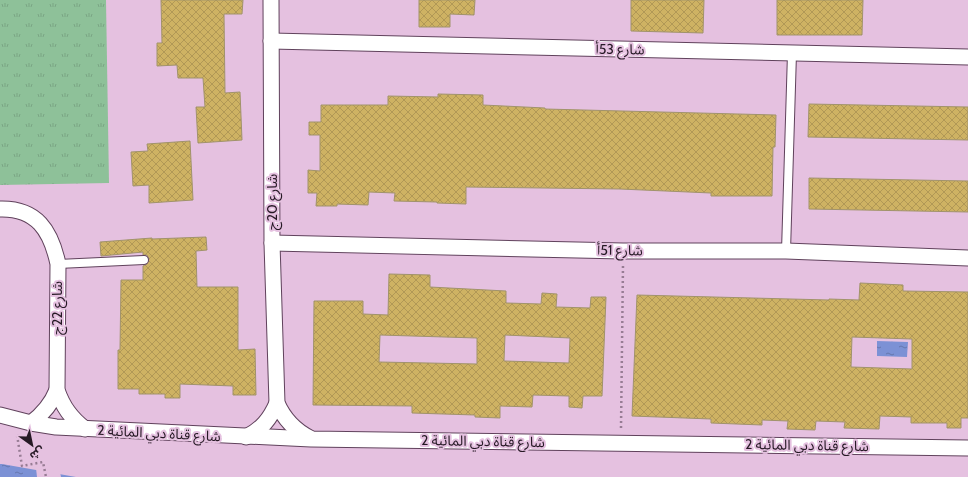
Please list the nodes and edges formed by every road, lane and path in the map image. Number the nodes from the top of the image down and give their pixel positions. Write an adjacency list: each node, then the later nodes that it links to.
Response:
1 (271, 0): 2 (street, شارع 20ج)
2 (271, 41): 3 (street, شارع 53أ); 6 (street, شارع 20ج)
3 (792, 53): 4 (street, شارع 53أ); 8 (lane)
4 (968, 57)
5 (0, 208): 11 (street, شارع 22ج)
6 (272, 243): 7 (street, شارع 51أ); 13 (street, شارع 20ج)
7 (623, 251): 8 (street, شارع 51أ); 20 (path)
8 (786, 251): 9 (street, شارع 51أ)
9 (968, 258)
10 (144, 260): 11 (lane)
11 (58, 264): 12 (street, شارع 22ج)
12 (57, 390): 15 (street, شارع 22ج); 17 (street, شارع 22ج)
13 (277, 403): 18 (street); 19 (street, شارع 20ج)
14 (0, 415): 15 (street, شارع قناة دبي المائية 2)
15 (31, 423): 17 (street, شارع قناة دبي المائية 2)
16 (16, 428): 22 (path)
17 (85, 429): 18 (street, شارع قناة دبي المائية 2)
18 (246, 437): 19 (street, شارع قناة دبي المائية 2)
19 (311, 439): 20 (street, شارع قناة دبي المائية 2)
20 (621, 442): 21 (street, شارع قناة دبي المائية 2)
21 (968, 448)
22 (46, 477)

